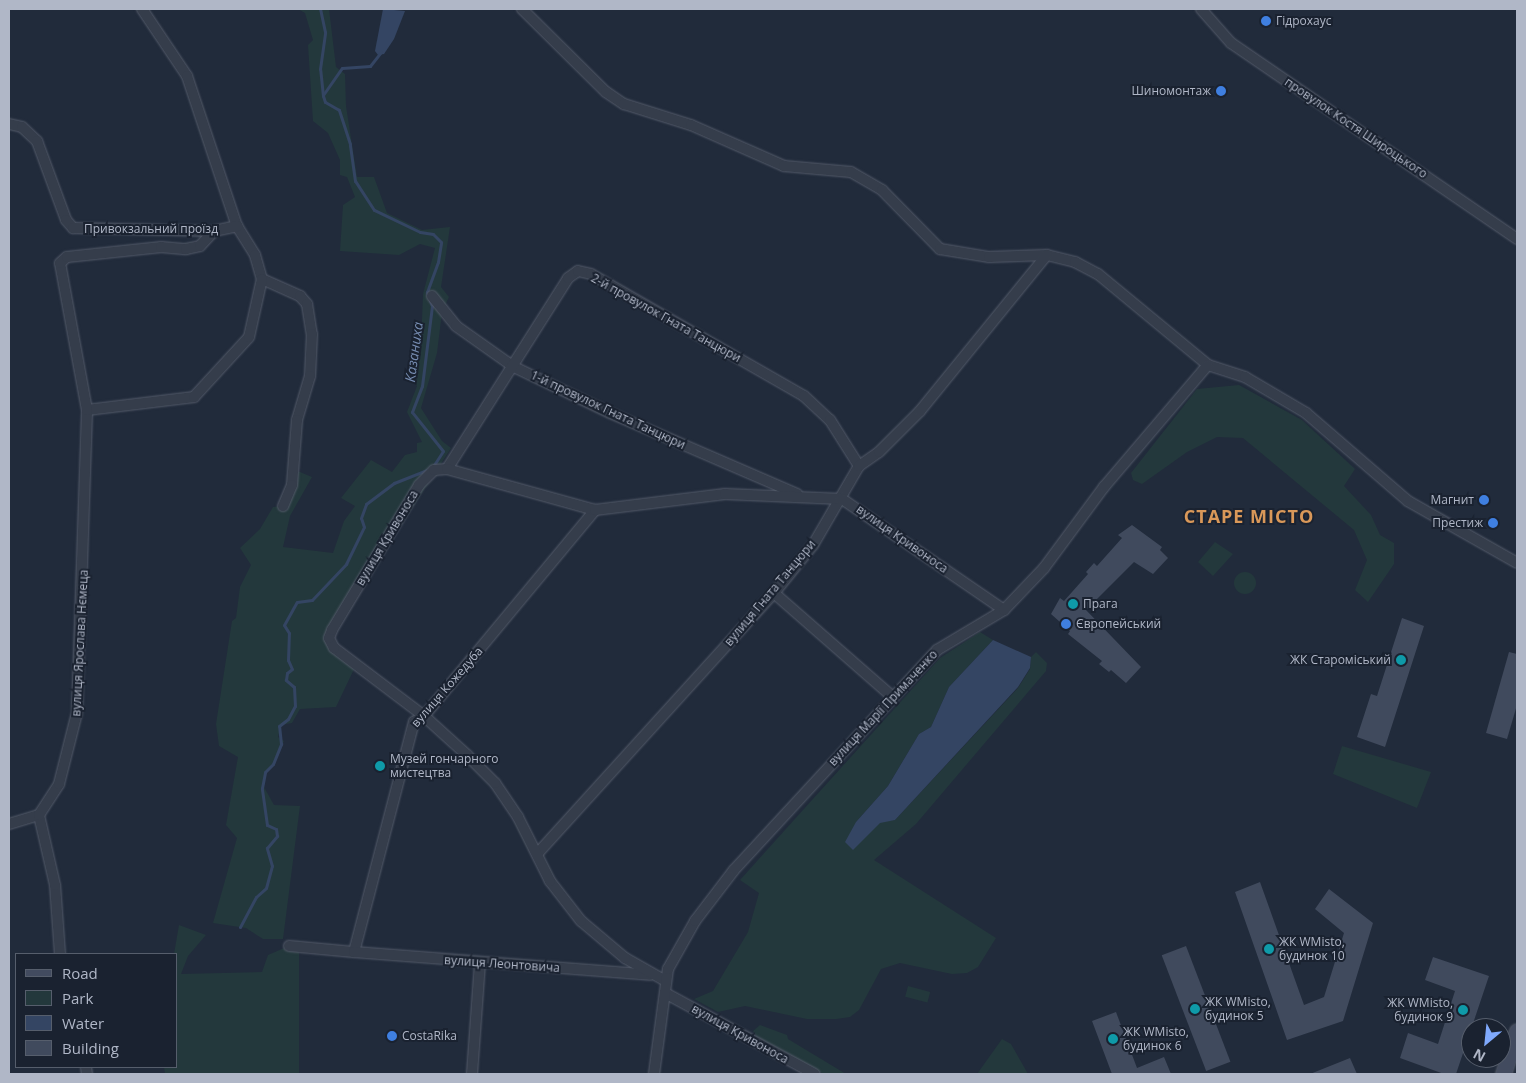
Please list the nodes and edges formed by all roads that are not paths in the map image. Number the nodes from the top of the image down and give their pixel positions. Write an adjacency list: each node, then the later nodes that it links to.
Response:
1 (142, 9): 5 (street)
2 (522, 9): 8 (street)
3 (1201, 9): 7 (street, провулок Костя Широцького)
4 (9, 124): 6 (street, Привокзальний проїзд)
5 (237, 226): 6 (street, Привокзальний проїзд); 9 (street)
6 (214, 231): 13 (street, вулиця Ярослава Нємеца)
7 (1517, 239)
8 (1046, 255): 11 (street); 14 (street, вулиця Гната Танцюри)
9 (262, 279): 13 (street); 18 (street)
10 (432, 296): 12 (street, 1-й провулок Гната Танцюри)
11 (1208, 365): 20 (street); 22 (street, вулиця Марії Примаченко)
12 (514, 367): 14 (street, 2-й провулок Гната Танцюри); 15 (street, 2-й провулок Гната Танцюри); 16 (street, 1-й провулок Гната Танцюри)
13 (87, 410): 25 (street, вулиця Ярослава Нємеца)
14 (859, 466): 17 (street, вулиця Гната Танцюри)
15 (447, 469): 19 (street, вулиця Кривоноса); 24 (street, вулиця Кривоноса)
16 (802, 496): 17 (street, вулиця Кривоноса); 19 (street, вулиця Кривоноса)
17 (842, 499): 21 (street, вулиця Гната Танцюри); 22 (street, вулиця Кривоноса)
18 (283, 506)
19 (595, 510): 24 (street, вулиця Кожедуба)
20 (1517, 563)
21 (774, 593): 23 (street); 27 (street, вулиця Гната Танцюри)
22 (1004, 610): 23 (street, вулиця Марії Примаченко)
23 (893, 697): 33 (street, вулиця Марії Примаченко)
24 (424, 716): 27 (street, вулиця Кривоноса); 29 (street, вулиця Кожедуба)
25 (39, 814): 26 (street); 30 (street)
26 (9, 824)
27 (538, 853): 32 (street, вулиця Кривоноса)
28 (290, 946): 29 (street)
29 (354, 952): 31 (street, вулиця Леонтовича)
30 (60, 953)
31 (480, 963): 32 (street, вулиця Леонтовича); 36 (street)
32 (651, 976): 33 (street, вулиця Кривоноса)
33 (664, 980): 34 (street)
34 (665, 993): 37 (street); 38 (street, вулиця Кривоноса)
35 (1517, 1031): 39 (main road)
36 (472, 1074)
37 (654, 1074)
38 (815, 1074)
39 (1503, 1074)

